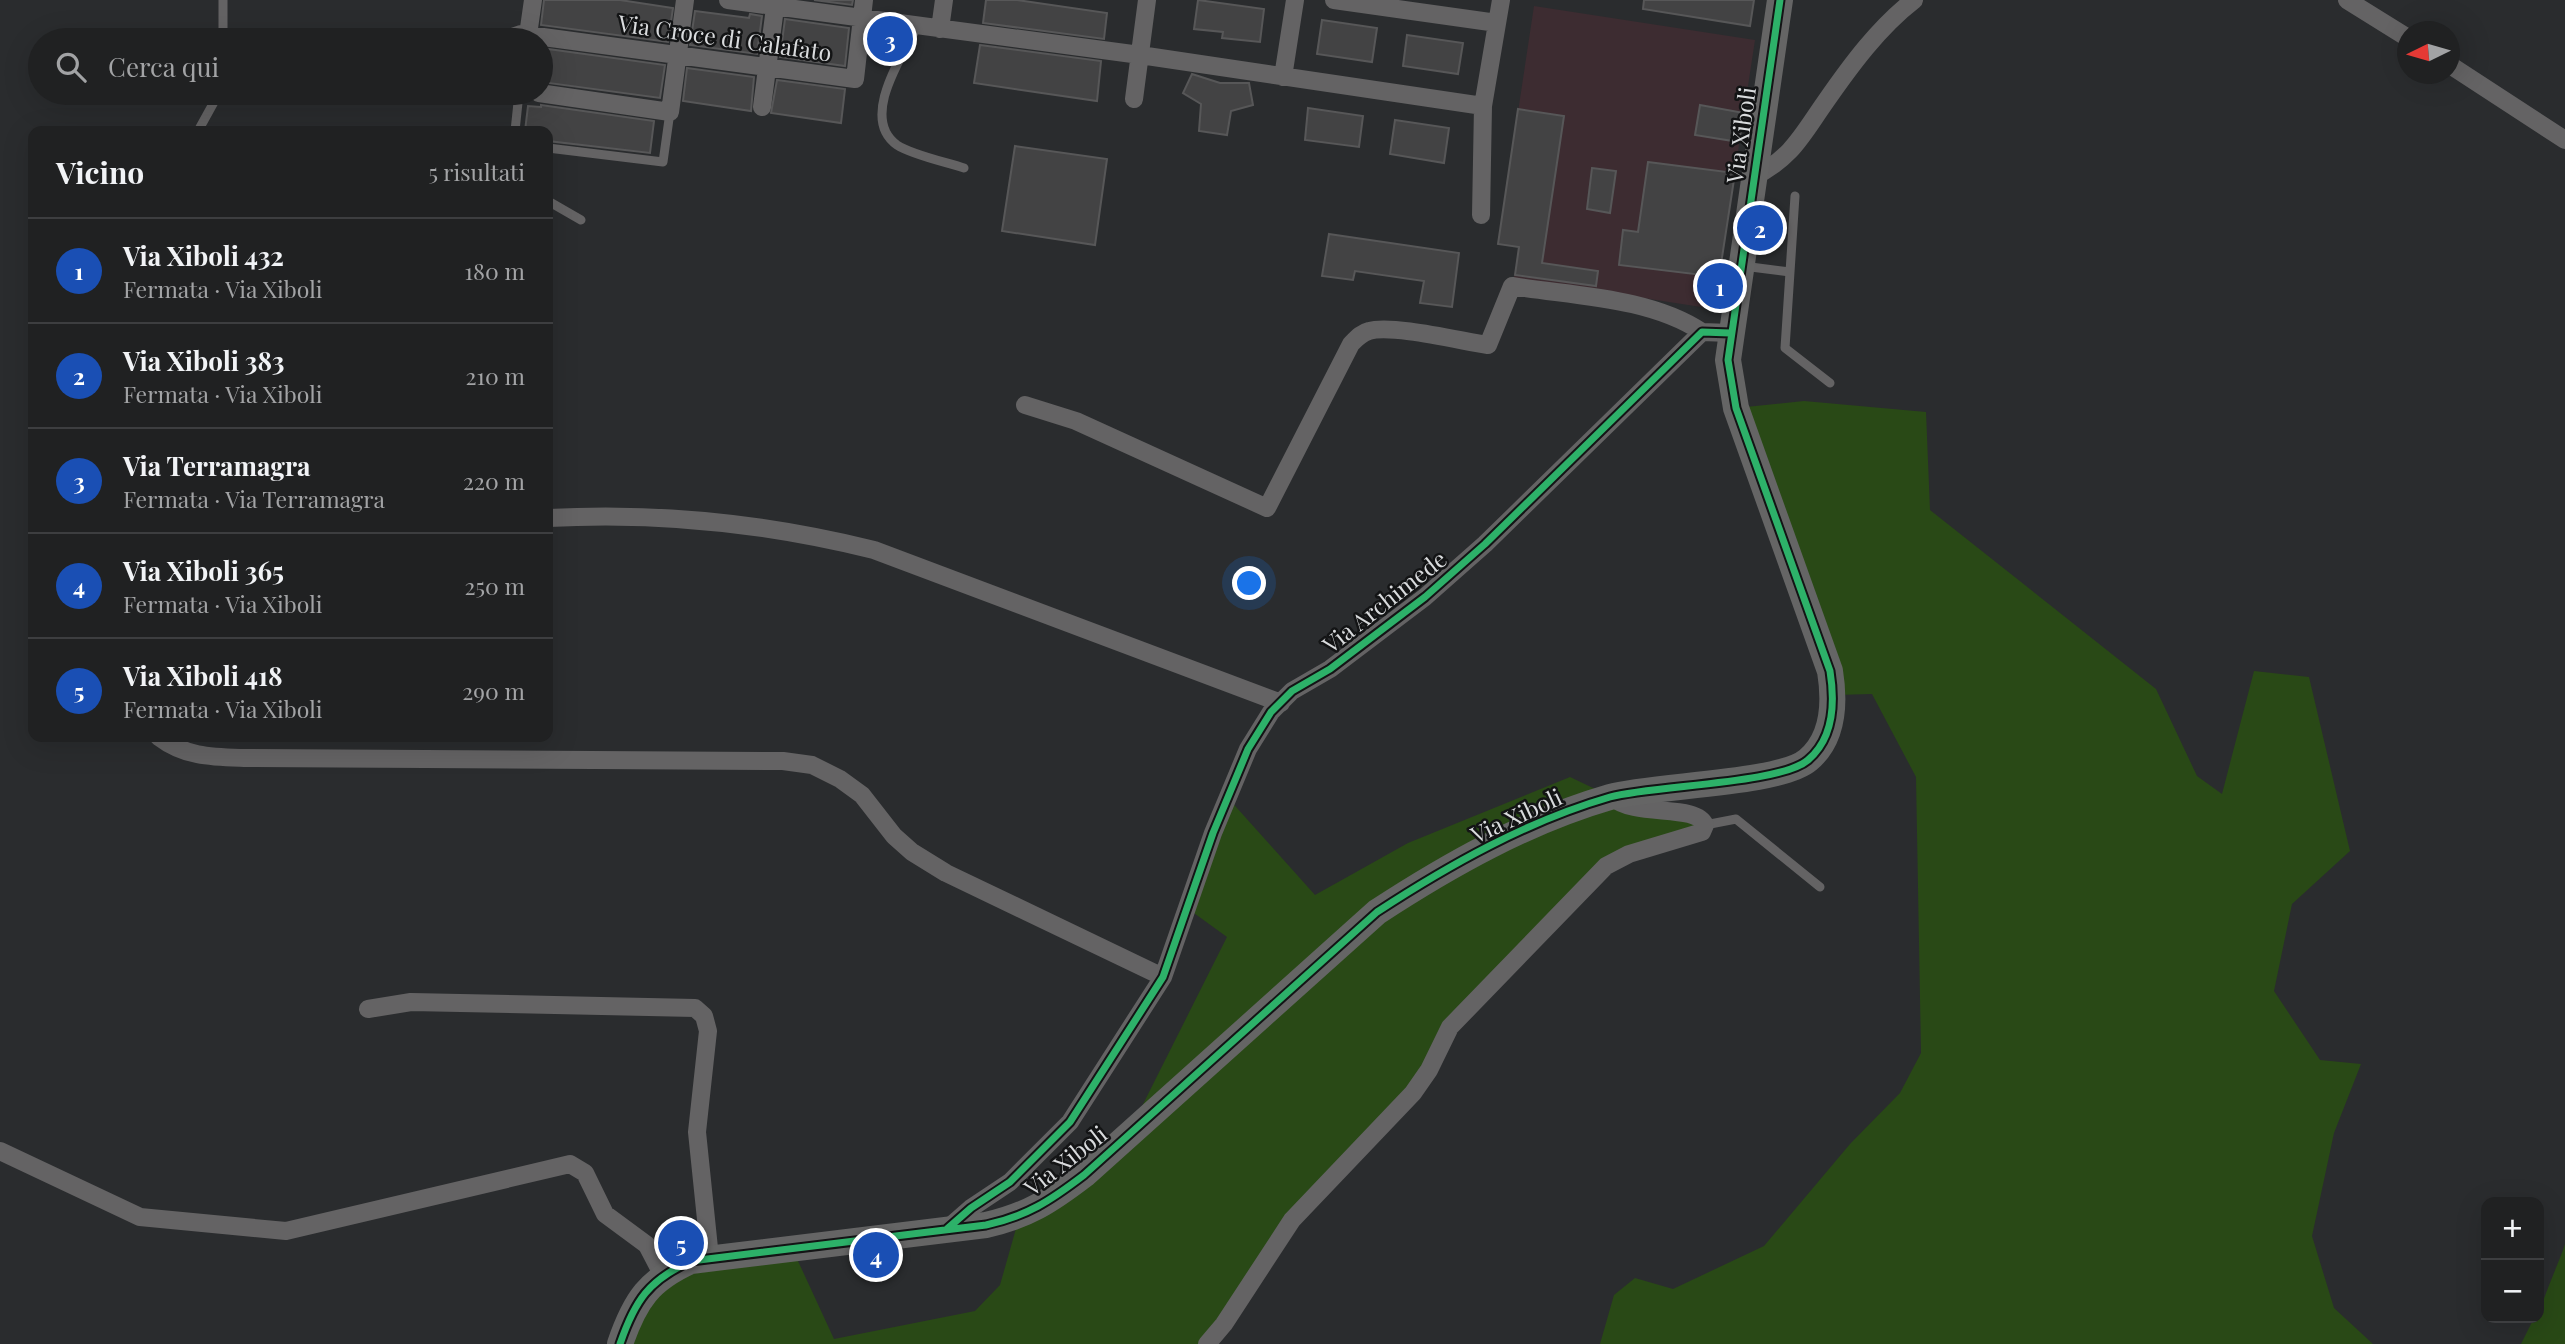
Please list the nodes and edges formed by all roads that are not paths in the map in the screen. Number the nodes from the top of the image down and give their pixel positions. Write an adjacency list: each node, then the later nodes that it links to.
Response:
1 (223, 0): 17 (lane)
2 (533, 0): 18 (street)
3 (685, 0): 22 (street)
4 (728, 0): 13 (street)
5 (943, 0): 19 (street)
6 (1147, 0): 23 (street)
7 (1295, 0): 26 (street)
8 (1334, 0): 15 (street)
9 (1502, 0): 15 (street)
10 (1780, 0): 39 (main road, Via Xiboli)
11 (1914, 0): 39 (street)
12 (2347, 0): 20 (street)
13 (775, 4): 14 (street); 24 (street)
14 (863, 9): 16 (street); 24 (street, Via Croce di Calafato)
15 (1497, 23): 31 (street)
16 (918, 26): 19 (street); 38 (lane)
17 (223, 28)
18 (529, 28)
19 (940, 29): 23 (street)
20 (2397, 32)
21 (553, 38): 22 (street, Via Croce di Calafato)
22 (677, 54): 24 (street, Via Croce di Calafato); 33 (street)
23 (1140, 55): 26 (street); 28 (street)
24 (767, 67): 32 (street)
25 (2460, 72): 36 (street)
26 (1283, 77): 31 (street)
27 (553, 95): 33 (street)
28 (1134, 99)
29 (212, 105): 34 (lane)
30 (518, 105): 35 (lane)
31 (1483, 106): 42 (street)
32 (762, 107)
33 (670, 112): 37 (lane)
34 (201, 126)
35 (516, 126)
36 (2565, 140)
37 (553, 149)
38 (964, 168)
39 (1754, 177): 44 (main road, Via Xiboli)
40 (1795, 196): 45 (lane)
41 (553, 204): 43 (lane)
42 (1480, 215)
43 (581, 220)
44 (1740, 266): 45 (lane); 47 (main road, Via Xiboli)
45 (1790, 272): 48 (lane)
46 (1702, 332): 47 (street); 49 (street); 51 (street, Via Archimede)
47 (1730, 333): 53 (main road, Via Xiboli)
48 (1829, 383)
49 (1025, 405)
50 (553, 518): 51 (street)
51 (1281, 703): 56 (street, Via Archimede)
52 (166, 742): 56 (street)
53 (1612, 797): 54 (street); 59 (main road, Via Xiboli)
54 (1705, 825): 55 (lane); 63 (street)
55 (1820, 887)
56 (1163, 977): 59 (street, Via Archimede)
57 (368, 1009): 60 (street)
58 (0, 1151): 61 (street)
59 (947, 1229): 60 (main road, Via Xiboli)
60 (710, 1258): 61 (main road, Via Xiboli)
61 (662, 1274): 62 (main road, Via Xiboli)
62 (620, 1344)
63 (1207, 1344)

